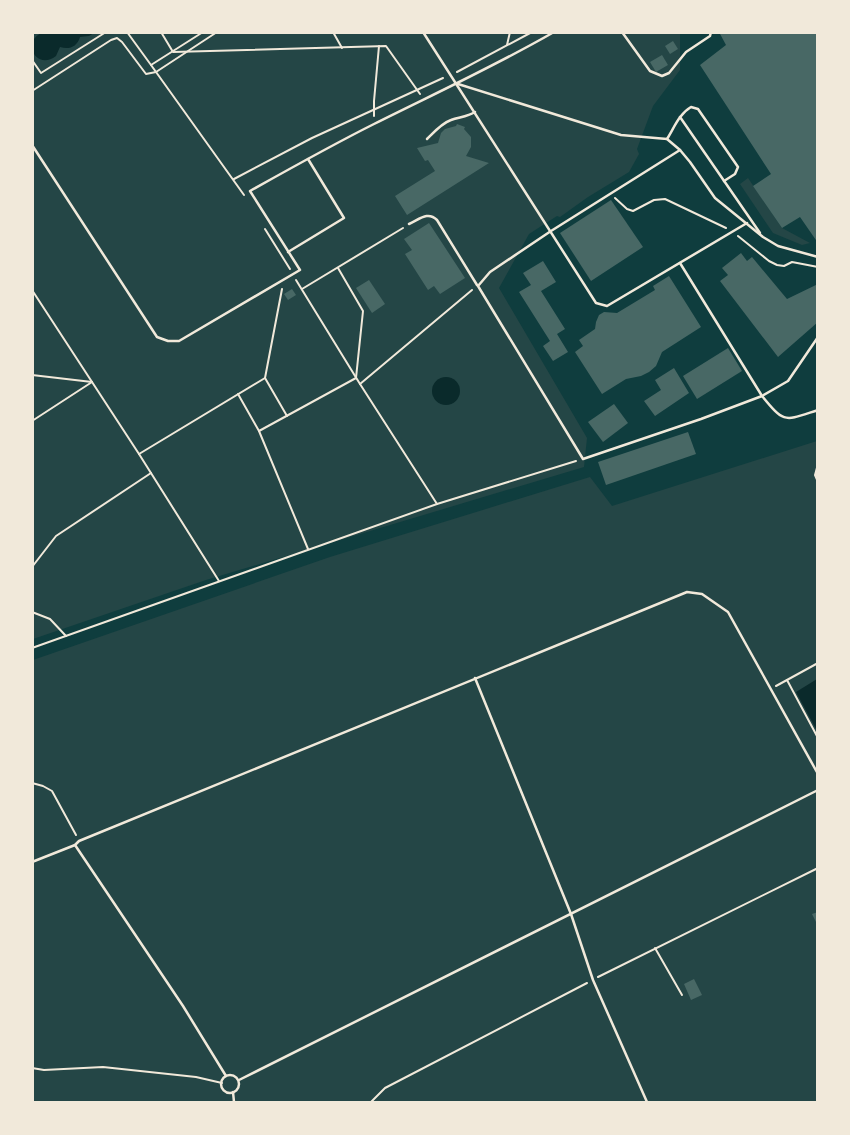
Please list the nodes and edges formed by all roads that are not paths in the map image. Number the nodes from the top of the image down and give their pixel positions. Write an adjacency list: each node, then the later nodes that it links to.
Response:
1 (423, 32): 5 (lane)
2 (554, 32): 5 (lane)
3 (622, 32): 4 (lane)
4 (711, 32)
5 (457, 84): 6 (lane); 9 (lane); 12 (lane)
6 (475, 112): 8 (lane); 16 (lane)
7 (680, 117): 9 (lane); 13 (lane); 13 (lane)
8 (428, 138)
9 (667, 139): 11 (lane)
10 (32, 145): 18 (lane)
11 (680, 150): 14 (lane); 16 (lane)
12 (308, 158): 18 (lane); 18 (lane)
13 (724, 181): 17 (lane)
14 (747, 223): 17 (lane); 20 (lane)
15 (409, 224): 21 (lane)
16 (551, 231): 20 (lane); 21 (lane)
17 (763, 237): 19 (lane)
18 (288, 252)
19 (818, 257)
20 (680, 263): 25 (lane)
21 (478, 286): 25 (lane)
22 (818, 337): 23 (lane)
23 (814, 340): 24 (lane); 25 (lane)
24 (818, 346)
25 (762, 396): 26 (lane)
26 (818, 410)
27 (475, 678): 28 (lane); 30 (lane); 32 (lane)
28 (818, 774)
29 (818, 790): 32 (lane)
30 (75, 845): 31 (lane); 33 (lane)
31 (32, 862)
32 (571, 914): 34 (lane); 37 (lane)
33 (226, 1076): 34 (lane); 35 (lane)
34 (239, 1080): 35 (lane)
35 (233, 1092): 36 (lane)
36 (234, 1102)
37 (647, 1102)

